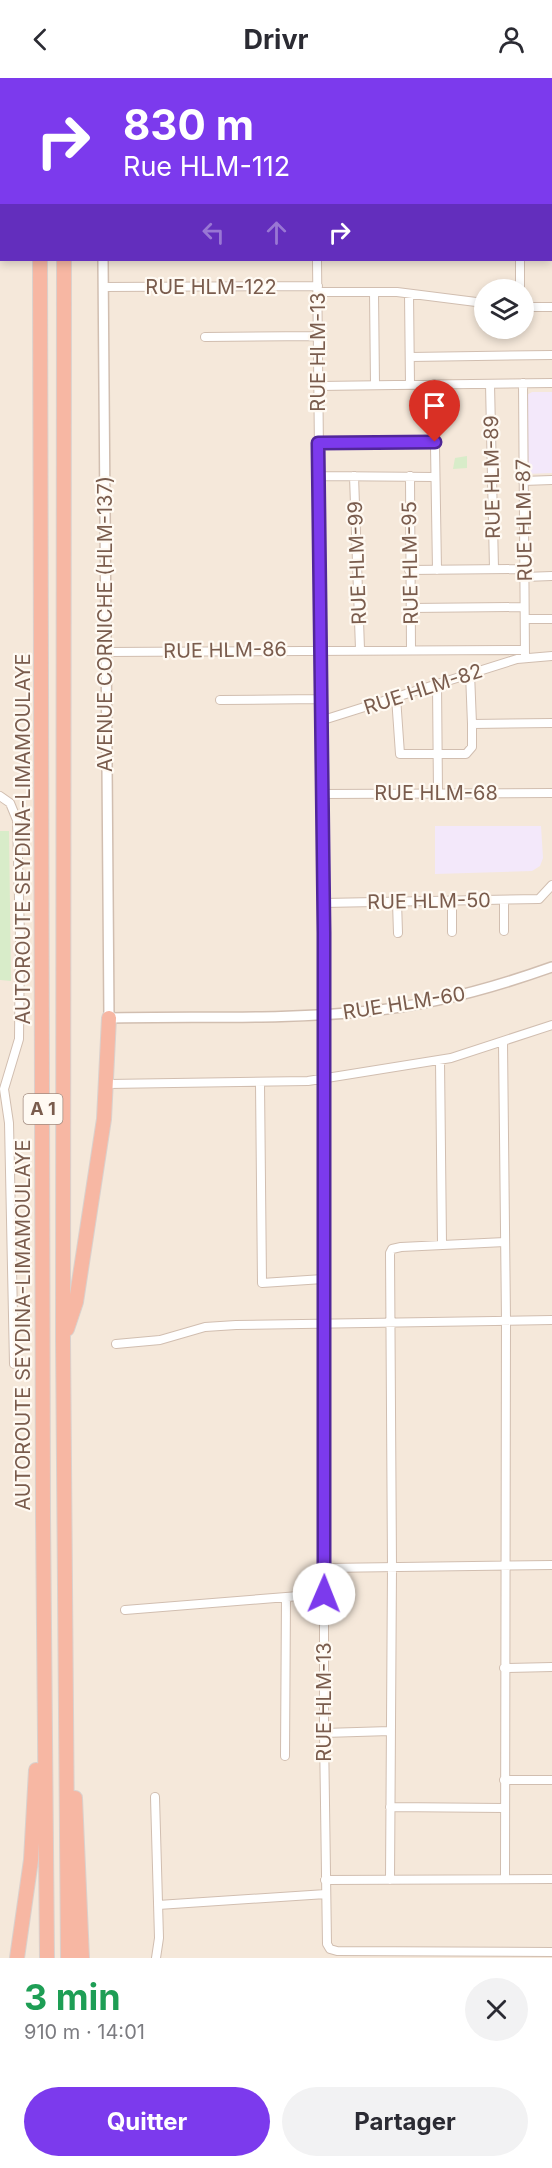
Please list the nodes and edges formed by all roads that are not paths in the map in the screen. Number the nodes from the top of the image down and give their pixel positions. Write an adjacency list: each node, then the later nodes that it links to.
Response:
1 (40, 261): 99 (highway, AUTOROUTE SEYDINA-LIMAMOULAYE / A 1)
2 (64, 261): 87 (highway, AUTOROUTE SEYDINA-LIMAMOULAYE / A 1)
3 (104, 261): 7 (street, AVENUE CORNICHE (HLM-137))
4 (317, 261): 8 (street, RUE HLM-13)
5 (520, 261): 6 (street)
6 (520, 279)
7 (104, 287): 8 (street, RUE HLM-122); 45 (street, AVENUE CORNICHE (HLM-137))
8 (318, 289): 9 (street, RUE HLM-122); 14 (street, RUE HLM-13)
9 (374, 292): 10 (street, RUE HLM-122); 24 (street)
10 (409, 294): 11 (street, RUE HLM-122); 17 (street)
11 (474, 302)
12 (534, 307): 13 (street)
13 (552, 307)
14 (318, 336): 15 (street); 23 (street, RUE HLM-13)
15 (205, 337)
16 (552, 355): 17 (street)
17 (410, 357): 22 (street)
18 (523, 383): 19 (street); 21 (street); 31 (street, RUE HLM-87)
19 (552, 383)
20 (434, 384): 21 (street); 22 (street); 25 (street)
21 (490, 384): 33 (street, RUE HLM-89)
22 (410, 385): 24 (street)
23 (319, 386): 24 (street); 26 (street, RUE HLM-13)
24 (375, 386)
25 (435, 442): 26 (street); 30 (street)
26 (318, 443): 27 (street, RUE HLM-13)
27 (319, 476): 28 (street); 42 (street, RUE HLM-13)
28 (354, 476): 29 (street); 43 (street, RUE HLM-99)
29 (410, 476): 30 (street); 34 (street, RUE HLM-95)
30 (435, 477): 35 (street)
31 (523, 480): 32 (street); 36 (street, RUE HLM-87)
32 (552, 480)
33 (494, 569): 35 (street); 36 (street)
34 (409, 570): 35 (street); 39 (street, RUE HLM-95)
35 (437, 570)
36 (524, 573): 37 (street); 38 (street, RUE HLM-87)
37 (552, 576)
38 (524, 607): 39 (street); 40 (street, RUE HLM-87)
39 (411, 608): 44 (street, RUE HLM-95)
40 (525, 619): 41 (street); 46 (street, RUE HLM-87)
41 (552, 619)
42 (321, 649): 43 (street, RUE HLM-86); 45 (street, RUE HLM-86); 51 (street, RUE HLM-13)
43 (360, 649): 44 (street, RUE HLM-86)
44 (411, 650): 46 (street, RUE HLM-86)
45 (105, 652): 72 (street, AVENUE CORNICHE (HLM-137))
46 (525, 653): 47 (street, RUE HLM-86); 48 (street, RUE HLM-82)
47 (552, 656)
48 (470, 673): 49 (street, RUE HLM-82); 55 (street)
49 (437, 684): 50 (street, RUE HLM-82); 56 (street)
50 (396, 697): 53 (street, RUE HLM-82); 56 (street)
51 (320, 699): 52 (street); 53 (street, RUE HLM-13)
52 (220, 700)
53 (320, 721): 59 (street, RUE HLM-13)
54 (552, 723): 55 (street)
55 (472, 724): 56 (street)
56 (438, 753): 57 (street)
57 (438, 793): 58 (street, RUE HLM-68); 59 (street, RUE HLM-68)
58 (552, 793): 61 (street)
59 (321, 794): 66 (street, RUE HLM-13)
60 (0, 796): 79 (street)
61 (552, 801)
62 (552, 885): 63 (street, RUE HLM-50)
63 (504, 900): 64 (street, RUE HLM-50); 67 (street)
64 (452, 901): 65 (street, RUE HLM-50); 68 (street)
65 (397, 902): 66 (street, RUE HLM-50); 69 (street)
66 (324, 903): 71 (street, RUE HLM-13)
67 (504, 931)
68 (452, 932)
69 (398, 933)
70 (552, 968): 71 (street, RUE HLM-60)
71 (324, 1015): 72 (street, RUE HLM-60); 76 (street, RUE HLM-13)
72 (109, 1018): 77 (highway)
73 (552, 1025): 74 (street)
74 (503, 1043): 75 (street); 80 (street)
75 (440, 1061): 76 (street); 81 (street)
76 (324, 1078): 78 (street); 82 (street, RUE HLM-13)
77 (108, 1084): 78 (street); 87 (highway)
78 (260, 1084): 82 (street)
79 (2, 1089): 89 (street)
80 (505, 1242): 81 (street); 83 (street)
81 (442, 1244): 85 (street)
82 (323, 1279): 86 (street, RUE HLM-13)
83 (506, 1320): 84 (street); 85 (street); 90 (street)
84 (552, 1320)
85 (390, 1321): 86 (street); 93 (street)
86 (323, 1322): 88 (street); 92 (street, RUE HLM-13)
87 (63, 1339): 101 (highway, AUTOROUTE SEYDINA-LIMAMOULAYE / A 1)
88 (116, 1344)
89 (14, 1364)
90 (504, 1565): 91 (street); 93 (street); 98 (street)
91 (552, 1565)
92 (325, 1568): 93 (street); 94 (street, RUE HLM-13)
93 (392, 1568): 100 (street)
94 (324, 1594): 95 (street); 102 (street, RUE HLM-13)
95 (286, 1597): 96 (street); 103 (street)
96 (125, 1610)
97 (552, 1666): 98 (street)
98 (504, 1668): 105 (street)
99 (44, 1730): 116 (highway); 117 (highway, AUTOROUTE SEYDINA-LIMAMOULAYE / A 1)
100 (390, 1731): 102 (street); 107 (street)
101 (67, 1732): 118 (highway, AUTOROUTE SEYDINA-LIMAMOULAYE / A 1); 119 (highway)
102 (324, 1733): 111 (street, RUE HLM-13)
103 (285, 1756)
104 (552, 1779): 105 (street)
105 (504, 1780): 108 (street)
106 (155, 1797): 114 (street)
107 (390, 1807): 108 (street); 112 (street)
108 (504, 1808): 109 (street)
109 (505, 1879): 110 (street); 112 (street)
110 (552, 1879)
111 (325, 1880): 112 (street); 113 (street, RUE HLM-13)
112 (390, 1880)
113 (326, 1894): 114 (street); 115 (street, RUE HLM-13)
114 (158, 1905): 120 (street)
115 (552, 1952)
116 (17, 1958)
117 (47, 1958)
118 (68, 1958)
119 (82, 1958)
120 (156, 1958)

